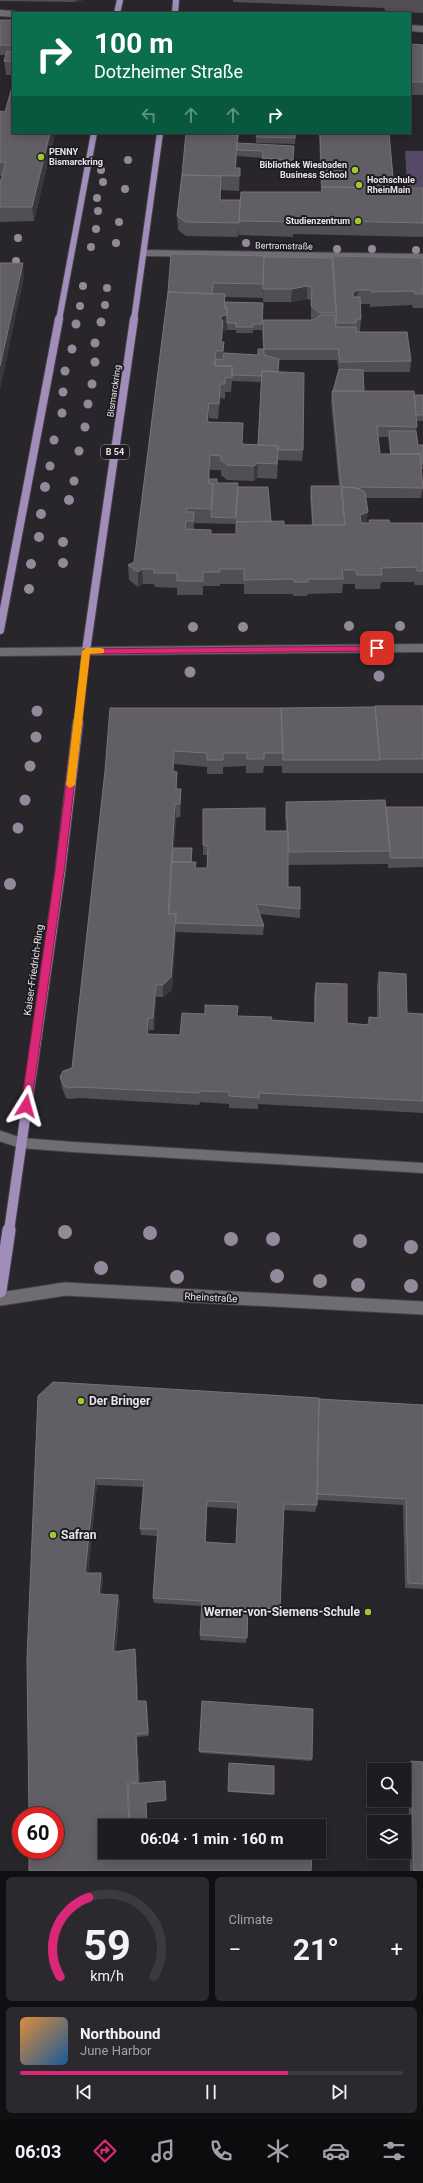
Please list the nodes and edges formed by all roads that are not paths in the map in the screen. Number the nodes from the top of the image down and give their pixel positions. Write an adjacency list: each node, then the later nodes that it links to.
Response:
1 (120, 0): 3 (main road)
2 (176, 0): 4 (main road)
3 (117, 12)
4 (175, 12)
5 (0, 13): 6 (street)
6 (12, 14)
7 (411, 28): 8 (street)
8 (423, 29)
9 (94, 134): 13 (main road)
10 (160, 134): 11 (main road, Bismarckring / B 54)
11 (144, 253): 12 (street, Bertramstraße); 15 (main road, Bismarckring / B 54)
12 (423, 257)
13 (0, 630)
14 (423, 648): 15 (street)
15 (86, 651): 16 (street); 18 (main road, Kaiser-Friedrich-Ring / B 54)
16 (0, 652)
17 (0, 1136): 18 (street)
18 (21, 1143): 19 (street); 20 (main road, Kaiser-Friedrich-Ring / B 54)
19 (423, 1168)
20 (0, 1291)
21 (0, 1299): 22 (street, Rheinstraße)
22 (423, 1308)

